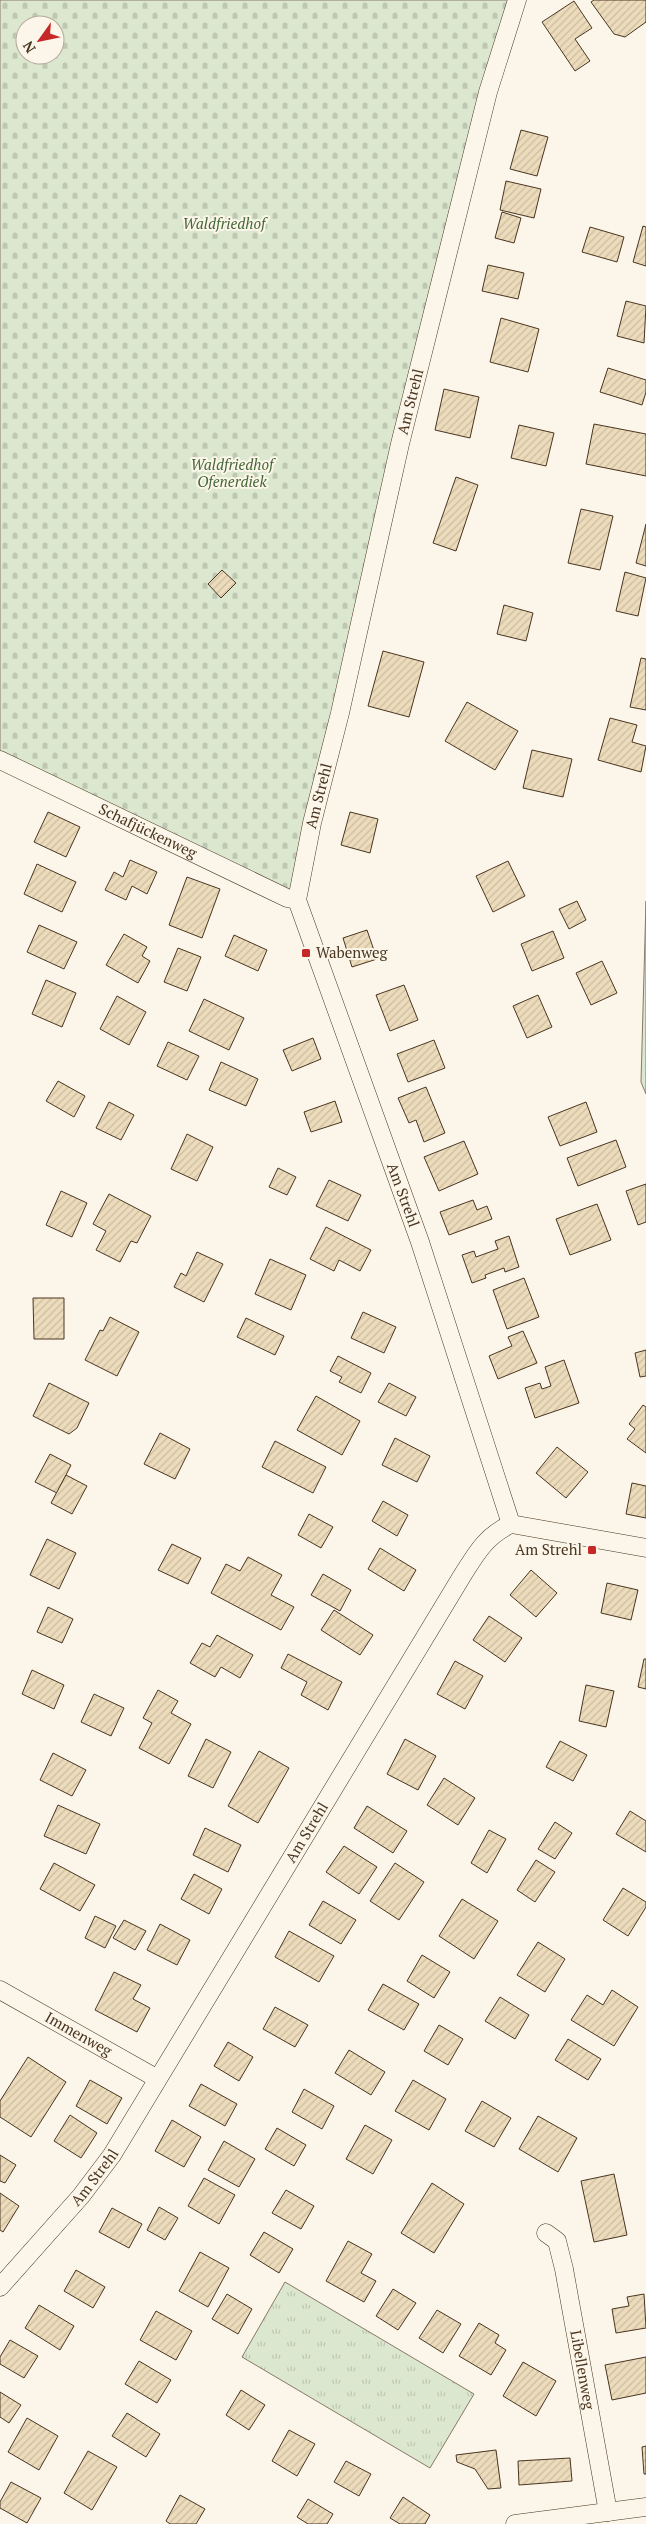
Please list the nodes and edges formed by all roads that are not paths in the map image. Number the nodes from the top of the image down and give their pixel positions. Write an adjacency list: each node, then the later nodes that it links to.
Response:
1 (517, 0): 3 (street, Am Strehl)
2 (0, 760): 3 (street, Schafjückenweg)
3 (297, 900): 4 (street, Am Strehl)
4 (511, 1524): 5 (street); 7 (street, Am Strehl)
5 (646, 1548)
6 (0, 1990): 7 (street, Immenweg)
7 (156, 2078): 9 (street, Am Strehl)
8 (546, 2233): 11 (street, Libellenweg)
9 (0, 2287)
10 (646, 2507): 11 (street)
11 (608, 2512): 12 (street)
12 (515, 2524)

